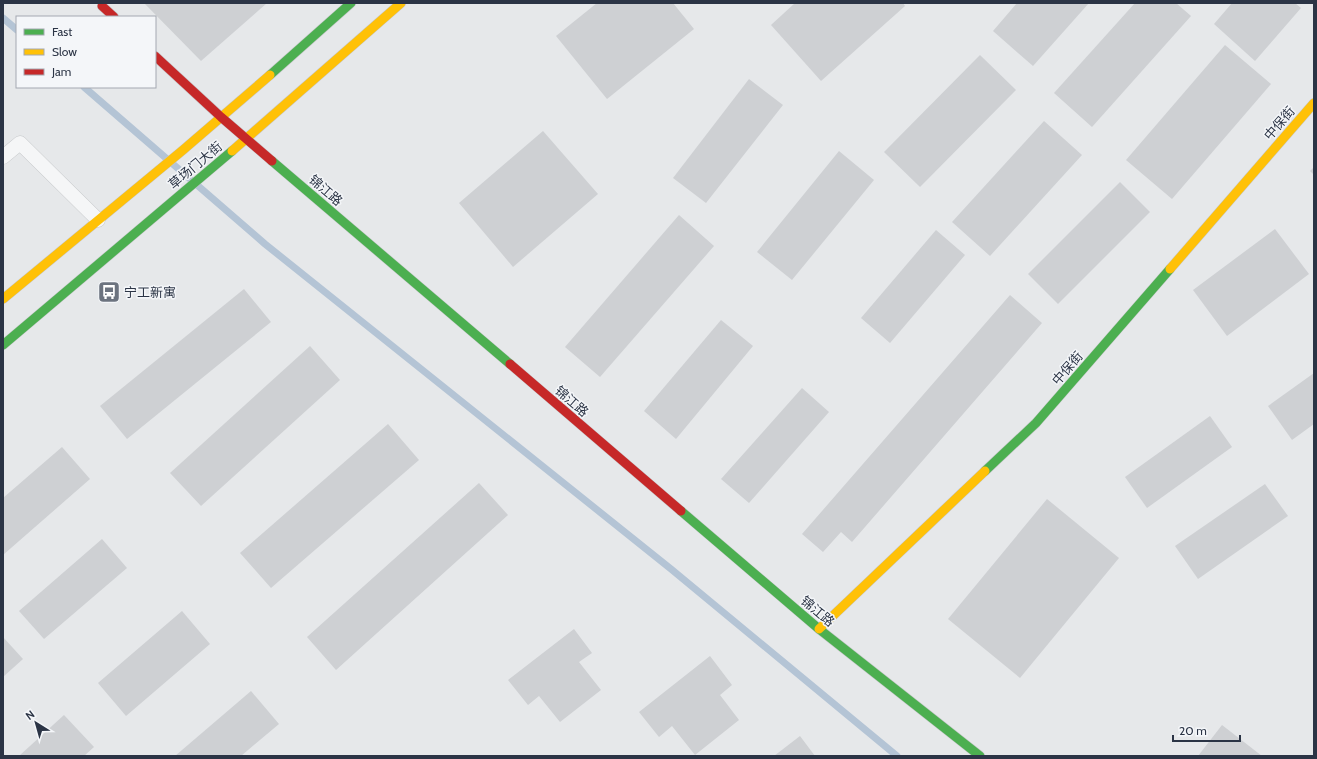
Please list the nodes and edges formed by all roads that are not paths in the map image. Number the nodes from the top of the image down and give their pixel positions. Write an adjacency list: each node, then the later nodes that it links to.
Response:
1 (351, 3): 7 (street, 草场门大街)
2 (401, 3): 8 (street, 草场门大街)
3 (102, 6): 4 (street)
4 (113, 16)
5 (156, 57): 7 (street, 锦江路)
6 (1314, 103): 13 (street, 中保街)
7 (221, 117): 8 (street, 锦江路); 10 (street, 草场门大街)
8 (246, 139): 12 (street, 草场门大街); 13 (street, 锦江路)
9 (3, 157): 10 (lane)
10 (98, 220): 11 (street, 草场门大街)
11 (3, 299)
12 (3, 345)
13 (819, 629): 14 (street, 锦江路)
14 (980, 756)

